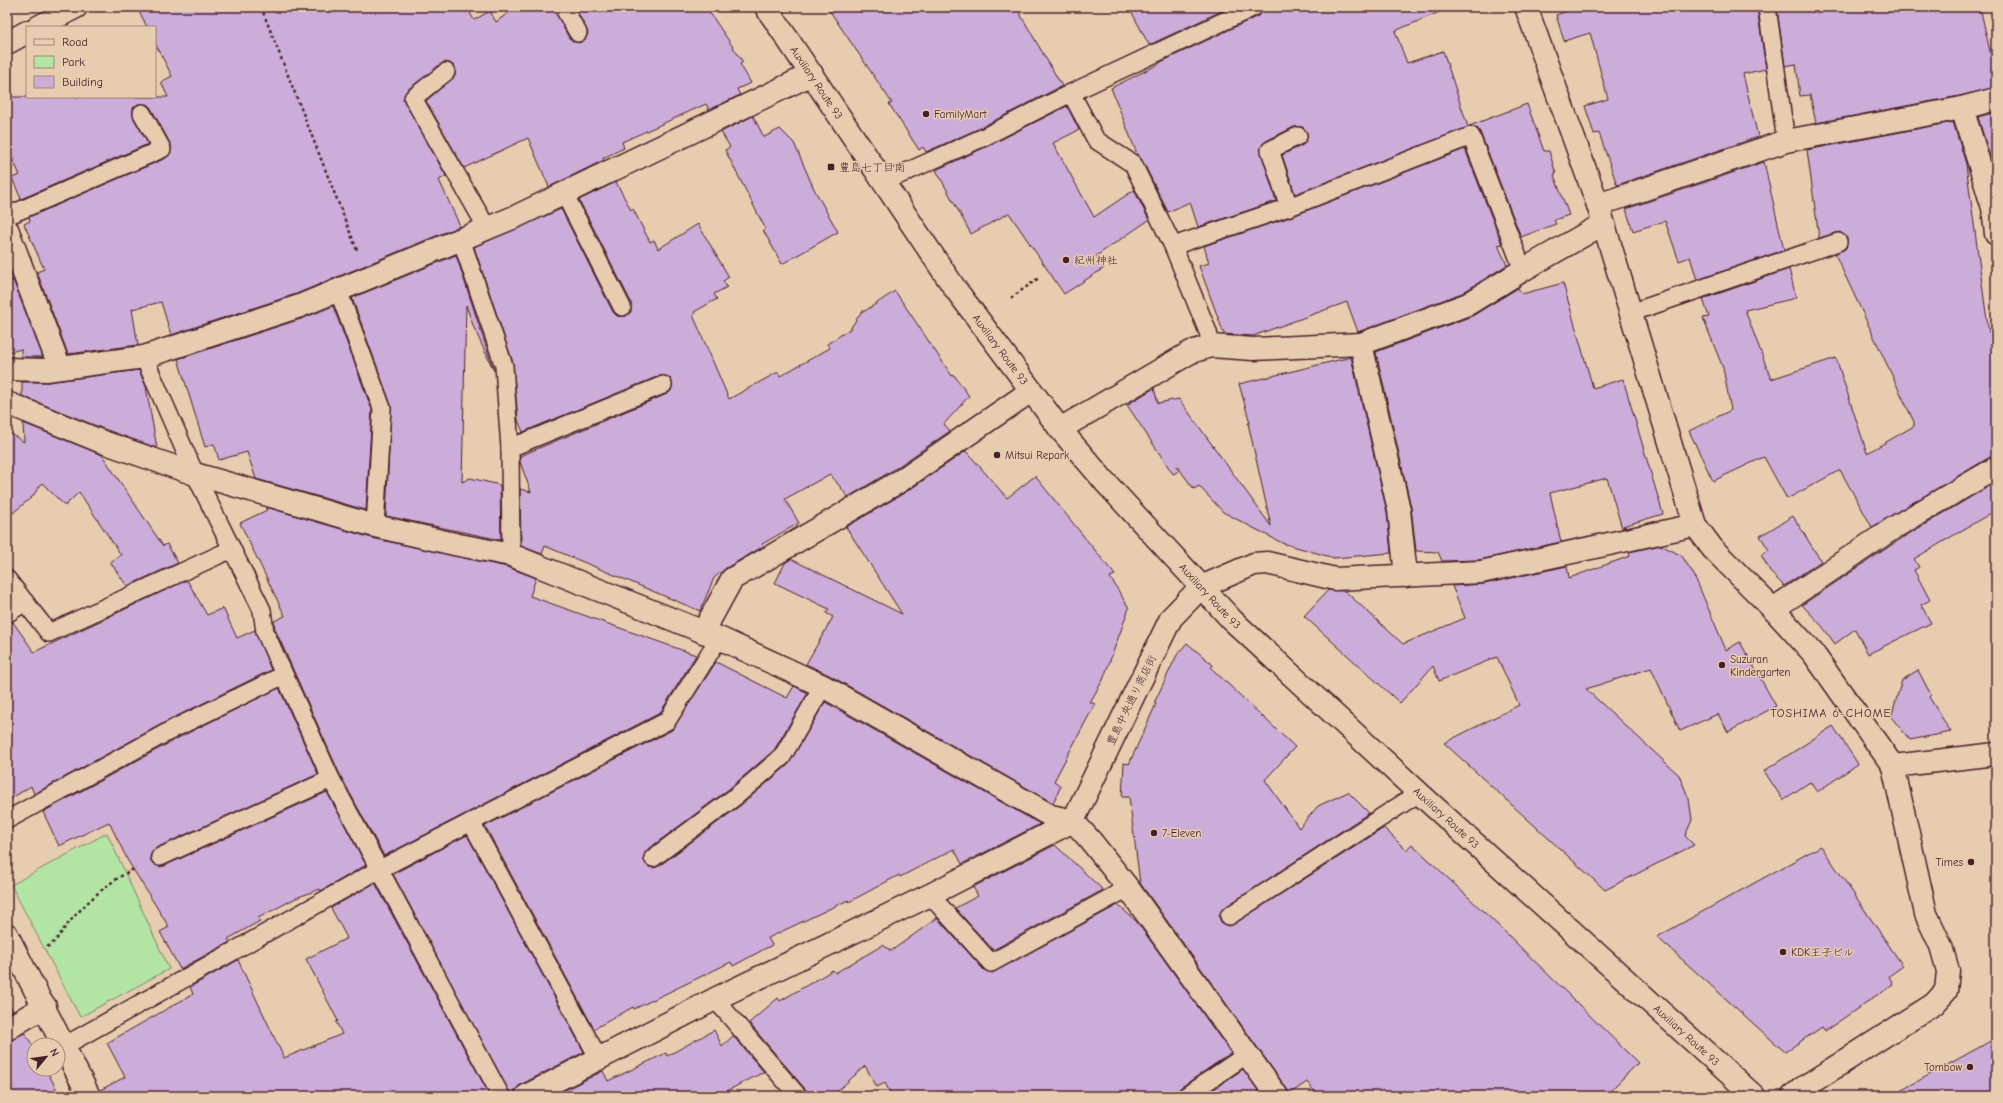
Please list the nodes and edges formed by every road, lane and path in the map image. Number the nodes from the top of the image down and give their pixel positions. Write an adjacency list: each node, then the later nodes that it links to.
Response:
1 (76, 7): 8 (street)
2 (261, 7): 33 (path)
3 (563, 7): 10 (lane)
4 (766, 7): 13 (street, Auxiliary Route 93)
5 (1254, 7): 14 (lane)
6 (1526, 7): 23 (street)
7 (1767, 7): 19 (lane)
8 (40, 26)
9 (26, 33): 11 (street)
10 (578, 33)
11 (7, 43)
12 (446, 72): 25 (lane)
13 (812, 74): 20 (street, Auxiliary Route 93); 21 (street)
14 (1071, 93): 20 (lane); 30 (lane)
15 (1996, 99): 16 (street)
16 (1962, 108): 19 (street); 27 (street)
17 (142, 113): 24 (lane)
18 (1298, 136): 22 (lane)
19 (1786, 141): 23 (street)
20 (884, 182): 44 (street, Auxiliary Route 93)
21 (564, 194): 25 (street); 36 (lane)
22 (1289, 207): 30 (lane); 31 (lane)
23 (1601, 214): 31 (street); 37 (street)
24 (7, 216)
25 (487, 228): 28 (street)
26 (7, 229): 41 (street)
27 (1996, 234)
28 (461, 239): 33 (street); 47 (lane)
29 (1838, 242): 37 (lane)
30 (1173, 246): 39 (lane)
31 (1523, 270): 38 (street)
32 (1040, 277): 35 (path)
33 (368, 278): 34 (street)
34 (338, 290): 40 (street); 51 (lane)
35 (1011, 298)
36 (622, 307)
37 (1630, 312): 50 (street)
38 (1361, 344): 39 (street); 54 (street)
39 (1211, 346): 46 (street)
40 (144, 357): 41 (street); 49 (lane)
41 (60, 368): 42 (street)
42 (7, 369)
43 (663, 385): 47 (lane)
44 (1031, 391): 46 (street, Auxiliary Route 93); 60 (street)
45 (7, 403): 49 (street)
46 (1060, 429): 56 (street, Auxiliary Route 93)
47 (510, 448): 53 (lane)
48 (1996, 468): 58 (street)
49 (195, 474): 51 (street); 52 (lane)
50 (1695, 525): 54 (street); 58 (street)
51 (375, 526): 53 (street)
52 (232, 549): 57 (lane); 61 (lane)
53 (511, 554): 60 (street)
54 (1406, 576): 56 (street)
55 (7, 579): 57 (lane)
56 (1201, 587): 66 (street, Auxiliary Route 93); 68 (street, 豊島中央通り商店街)
57 (25, 602): 59 (lane)
58 (1774, 609): 64 (street)
59 (7, 614)
60 (711, 635): 62 (street); 69 (lane)
61 (284, 675): 65 (lane); 67 (lane)
62 (823, 686): 68 (street); 71 (lane)
63 (1996, 754): 64 (street)
64 (1893, 766): 93 (street)
65 (331, 779): 70 (lane); 72 (lane)
66 (1419, 793): 75 (lane); 86 (street, Auxiliary Route 93)
67 (7, 820)
68 (1073, 821): 73 (street); 74 (street)
69 (471, 822): 72 (lane); 85 (lane)
70 (160, 857): 77 (path)
71 (653, 858)
72 (380, 869): 82 (lane); 88 (lane)
73 (1128, 888): 74 (lane); 84 (street)
74 (930, 894): 78 (street)
75 (1229, 916)
76 (7, 935): 79 (street)
77 (42, 950)
78 (715, 999): 85 (street); 90 (lane)
79 (45, 1006): 80 (street); 81 (street)
80 (7, 1029)
81 (60, 1037)
82 (66, 1045)
83 (66, 1050): 87 (street)
84 (1246, 1055): 91 (lane); 92 (street)
85 (599, 1059): 89 (street)
86 (1747, 1094)
87 (89, 1096)
88 (501, 1096)
89 (526, 1096)
90 (798, 1096)
91 (1186, 1096)
92 (1277, 1096)
93 (1794, 1096)

